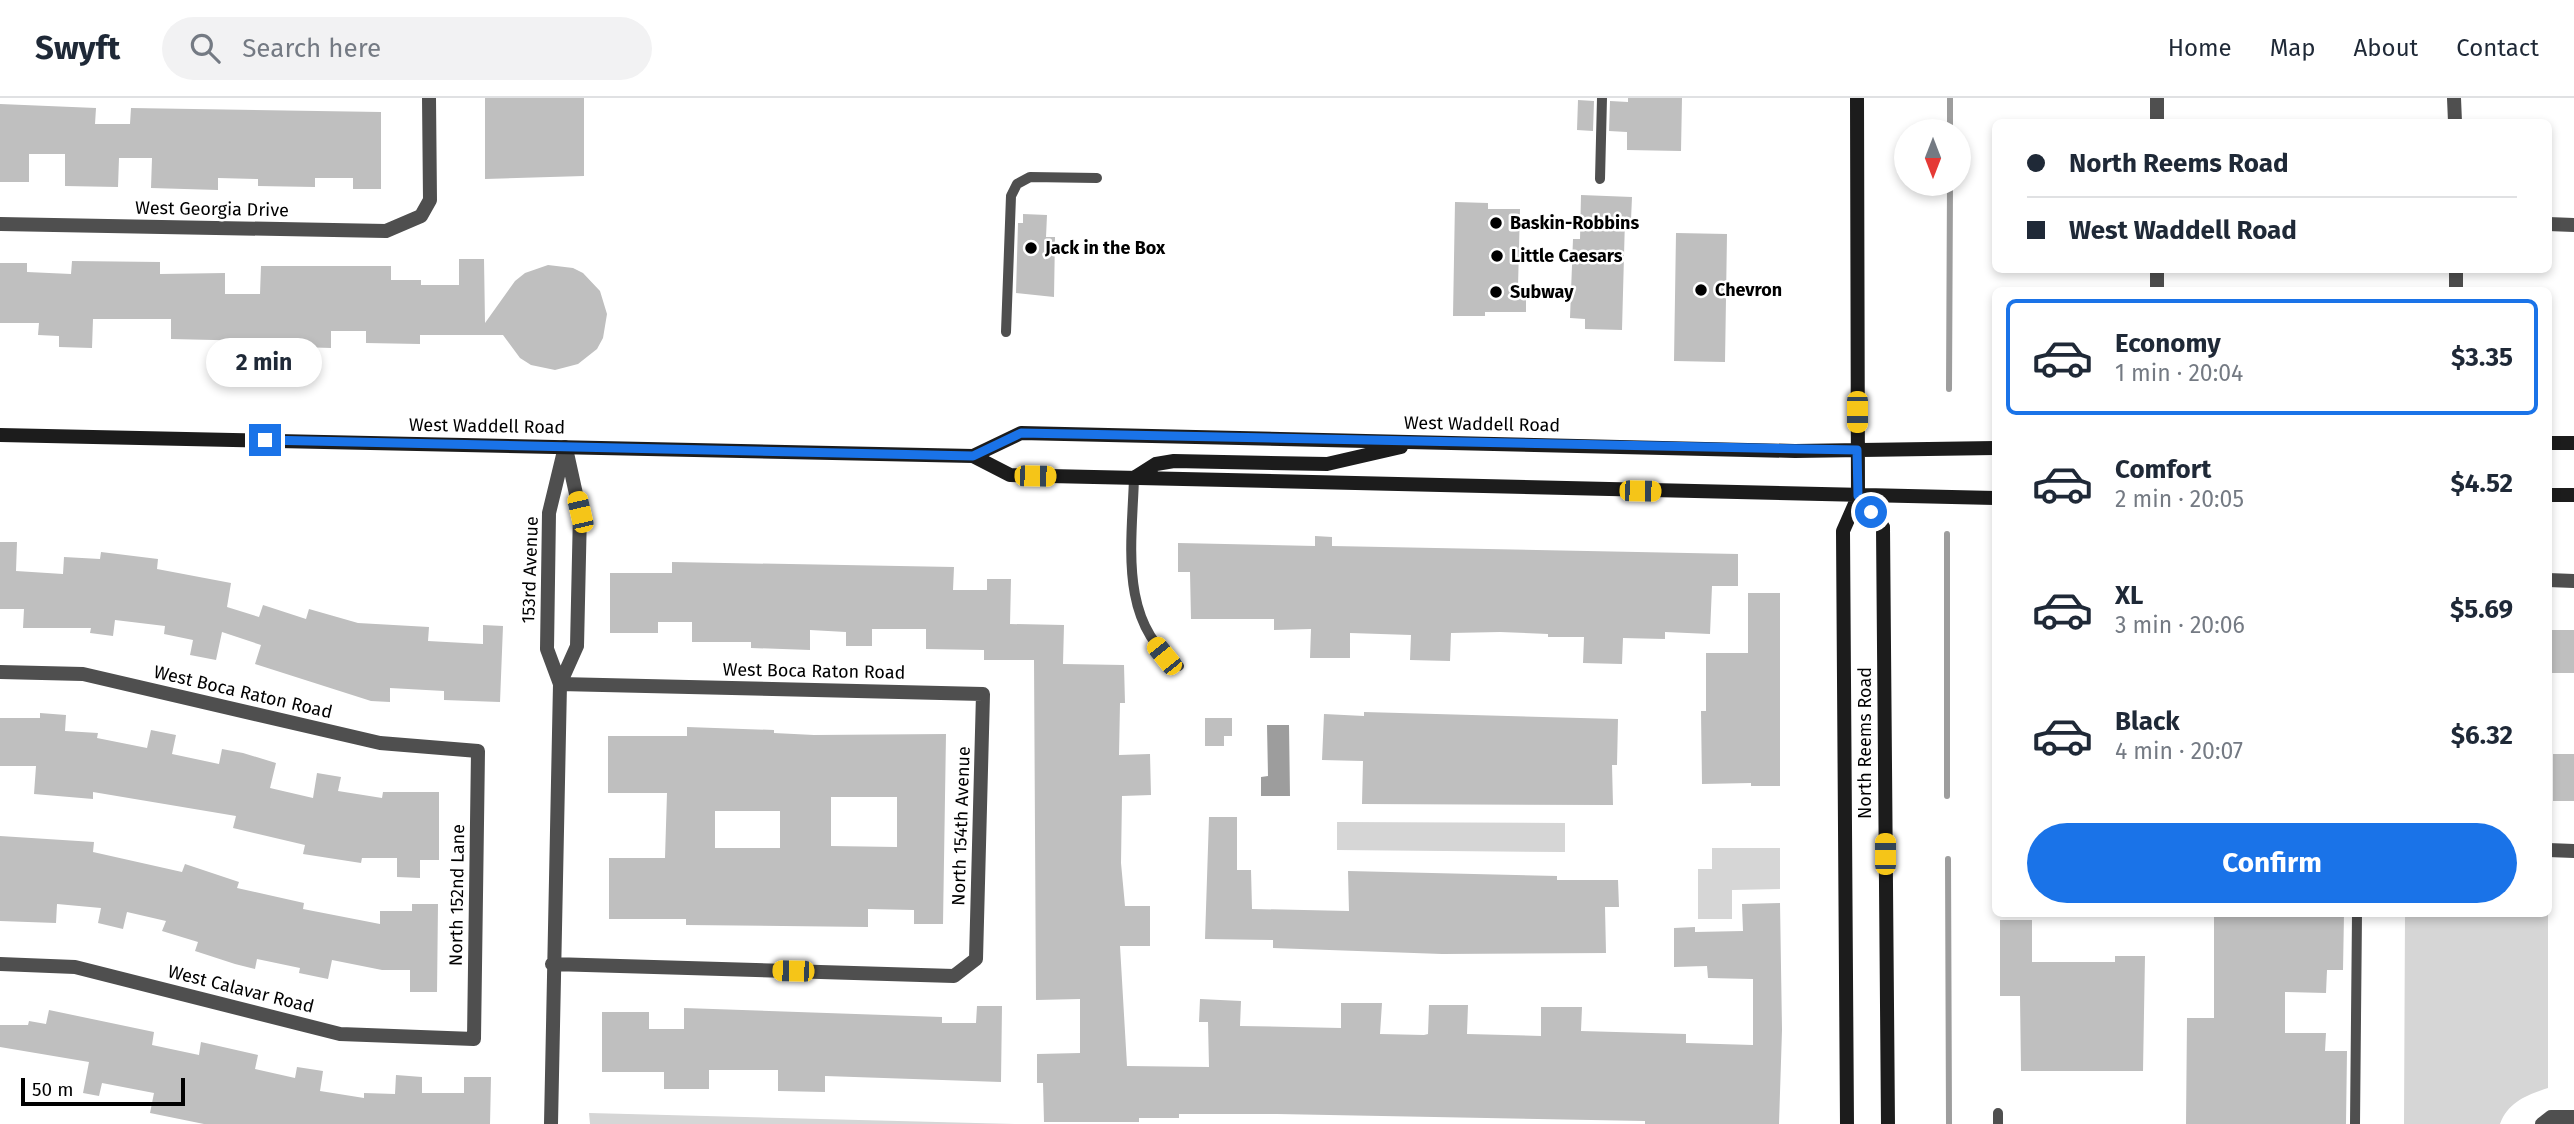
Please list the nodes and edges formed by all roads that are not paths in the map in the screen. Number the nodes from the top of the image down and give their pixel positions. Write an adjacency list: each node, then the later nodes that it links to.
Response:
1 (429, 98): 10 (street, West Georgia Drive)
2 (1602, 98): 9 (lane)
3 (1857, 98): 20 (main road, North Reems Road)
4 (2157, 98): 6 (street)
5 (2454, 98): 7 (street)
6 (2157, 119)
7 (2455, 119)
8 (1097, 178): 13 (lane)
9 (1601, 179)
10 (0, 224)
11 (2552, 225): 12 (street)
12 (2574, 225)
13 (1006, 332)
14 (0, 435): 18 (main road, West Waddell Road)
15 (1422, 442): 20 (main road, West Waddell Road); 21 (main road, West Waddell Road); 22 (main road)
16 (2552, 443): 17 (main road)
17 (2574, 443)
18 (565, 447): 21 (main road, West Waddell Road); 31 (street, 153rd Avenue); 31 (street, 153rd Avenue)
19 (1992, 448): 20 (main road, West Waddell Road)
20 (1857, 450): 25 (main road, North Reems Road)
21 (973, 456): 22 (main road, West Waddell Road)
22 (1134, 478): 25 (main road, West Waddell Road); 29 (lane)
23 (2552, 495): 24 (main road)
24 (2574, 495)
25 (1858, 496): 26 (main road, West Waddell Road); 42 (main road, North Reems Road); 43 (main road, North Reems Road)
26 (1992, 498)
27 (2552, 580): 28 (street)
28 (2574, 581)
29 (1179, 666)
30 (0, 672): 33 (street, West Boca Raton Road)
31 (560, 684): 32 (street, West Boca Raton Road); 38 (street, 153rd Avenue)
32 (983, 694): 38 (street, North 154th Avenue)
33 (478, 751): 39 (street, North 152nd Lane)
34 (2552, 850): 35 (street)
35 (2574, 851)
36 (2357, 917): 44 (lane)
37 (0, 964): 39 (street, West Calavar Road)
38 (552, 964): 41 (street, 153rd Avenue)
39 (474, 1039)
40 (2574, 1117): 45 (street)
41 (551, 1124)
42 (1847, 1124)
43 (1888, 1124)
44 (2356, 1124)
45 (2542, 1124)

